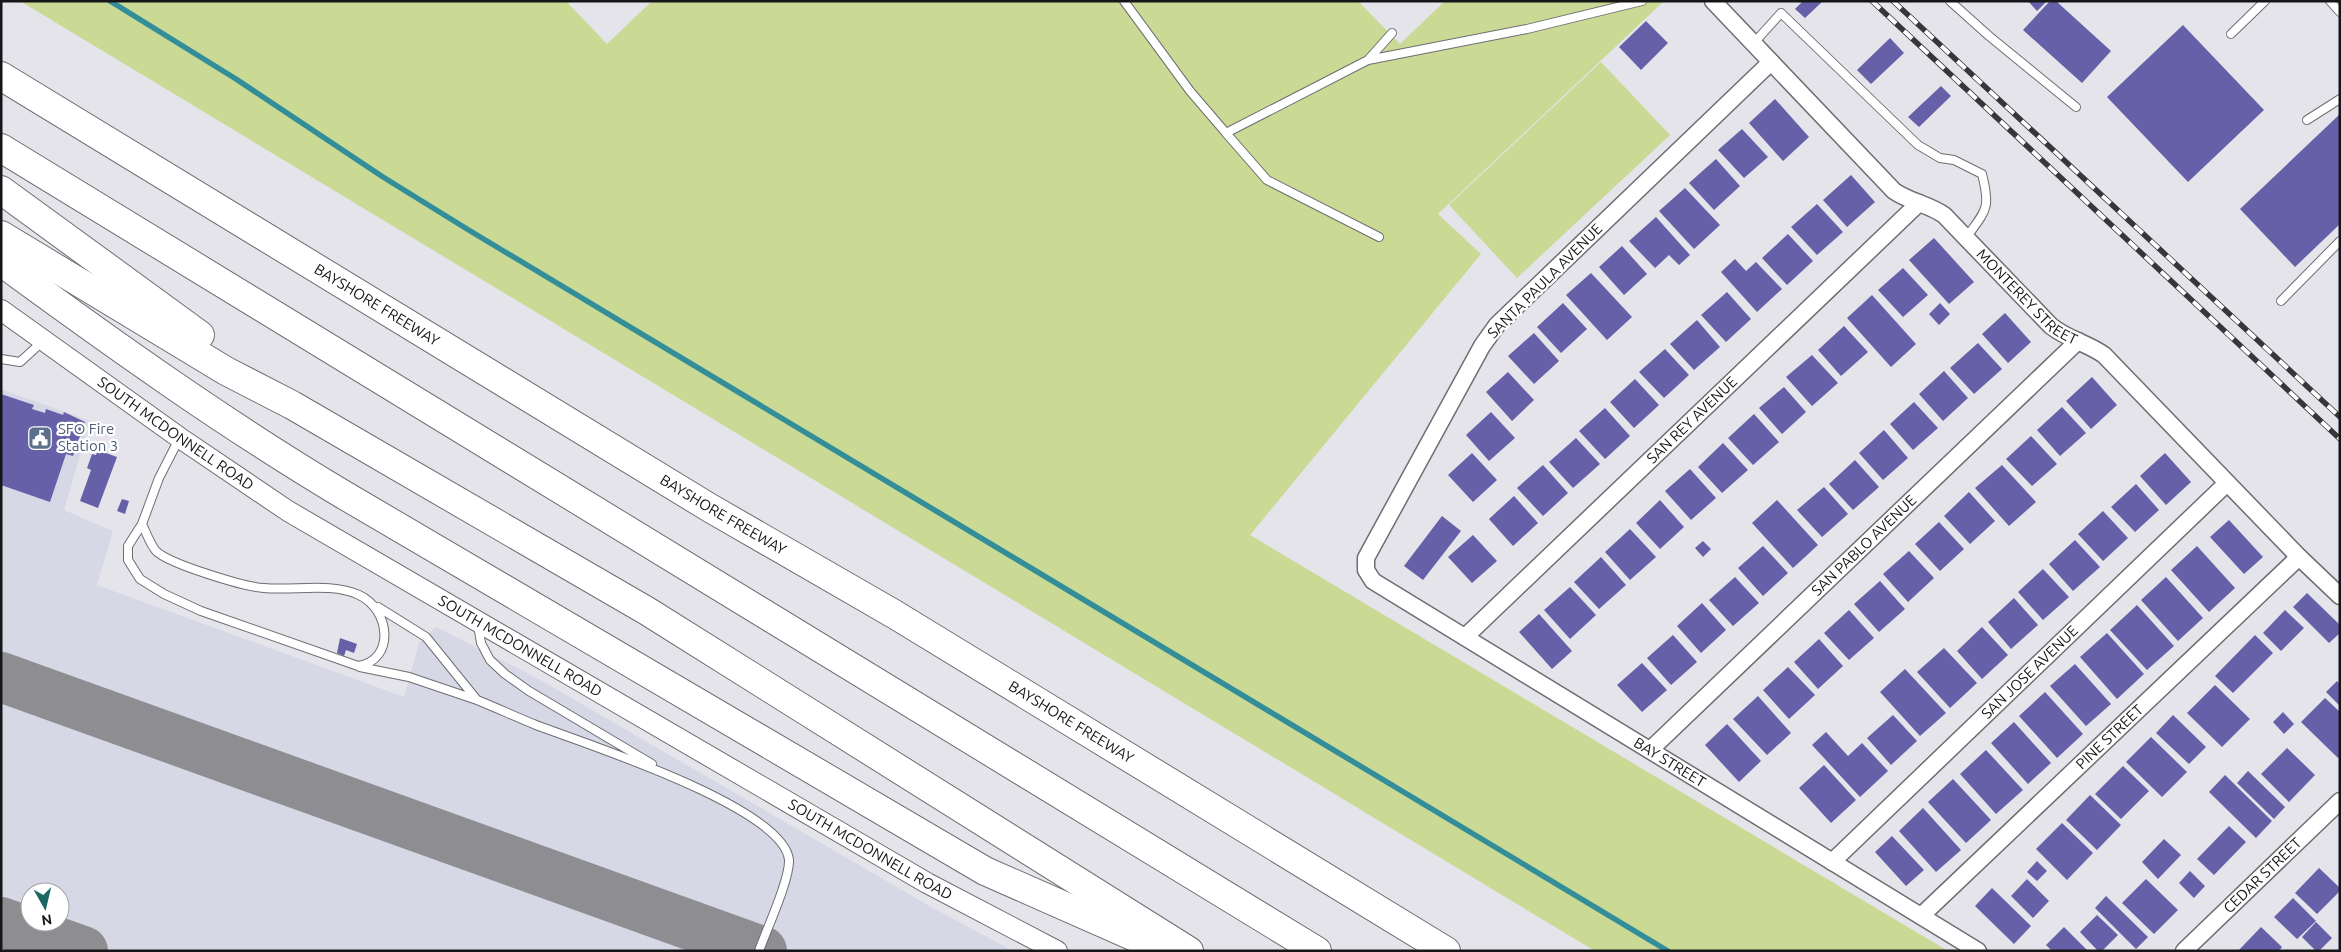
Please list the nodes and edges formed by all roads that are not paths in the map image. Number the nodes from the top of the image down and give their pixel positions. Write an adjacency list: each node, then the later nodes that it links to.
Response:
1 (1124, 1): 17 (lane)
2 (1642, 1): 11 (lane)
3 (1713, 1): 10 (street, MONTEREY STREET)
4 (1950, 1): 15 (lane)
5 (2265, 1): 9 (lane)
6 (2330, 1): 7 (lane)
7 (2340, 12)
8 (1392, 33): 11 (lane)
9 (2231, 34)
10 (1753, 44): 12 (street, MONTEREY STREET); 23 (lane)
11 (1368, 60): 17 (lane)
12 (1771, 62): 20 (street, MONTEREY STREET); 36 (street, SANTA PAULA AVENUE)
13 (1, 76): 48 (highway, BAYSHORE FREEWAY)
14 (2340, 99): 16 (lane)
15 (2076, 106)
16 (2307, 120)
17 (1226, 133): 22 (lane)
18 (1, 148): 53 (highway)
19 (1, 190): 31 (highway)
20 (1919, 203): 23 (street, MONTEREY STREET); 40 (street, SAN REY AVENUE)
21 (1, 235): 31 (highway)
22 (1379, 237)
23 (1966, 238): 29 (street, MONTEREY STREET)
24 (2340, 241): 26 (lane)
25 (1, 262): 51 (highway)
26 (2281, 301)
27 (1, 310): 28 (street, SOUTH MCDONNELL ROAD)
28 (43, 341): 30 (lane); 32 (street, SOUTH MCDONNELL ROAD)
29 (2078, 341): 33 (street, MONTEREY STREET); 43 (street, SAN PABLO AVENUE)
30 (1, 359)
31 (292, 405): 52 (highway)
32 (180, 438): 34 (lane); 39 (street, SOUTH MCDONNELL ROAD)
33 (2228, 483): 35 (street, MONTEREY STREET); 46 (street, SAN JOSE AVENUE)
34 (142, 524): 38 (lane); 41 (lane)
35 (2299, 557): 37 (street, MONTEREY STREET); 47 (street, PINE STREET)
36 (1366, 570): 40 (street, BAY STREET)
37 (2340, 596)
38 (371, 603): 41 (lane); 42 (lane)
39 (477, 620): 44 (lane); 50 (street, SOUTH MCDONNELL ROAD)
40 (1465, 637): 43 (street, BAY STREET)
41 (358, 666): 42 (lane)
42 (477, 700): 44 (lane)
43 (1650, 750): 46 (street, BAY STREET)
44 (669, 774): 49 (lane)
45 (2340, 801): 55 (street, CEDAR STREET)
46 (1832, 862): 47 (street, BAY STREET)
47 (1921, 916): 54 (street, BAY STREET)
48 (1443, 948)
49 (759, 951)
50 (1057, 951)
51 (1166, 951)
52 (1189, 951)
53 (1317, 951)
54 (1978, 951)
55 (2184, 951)

